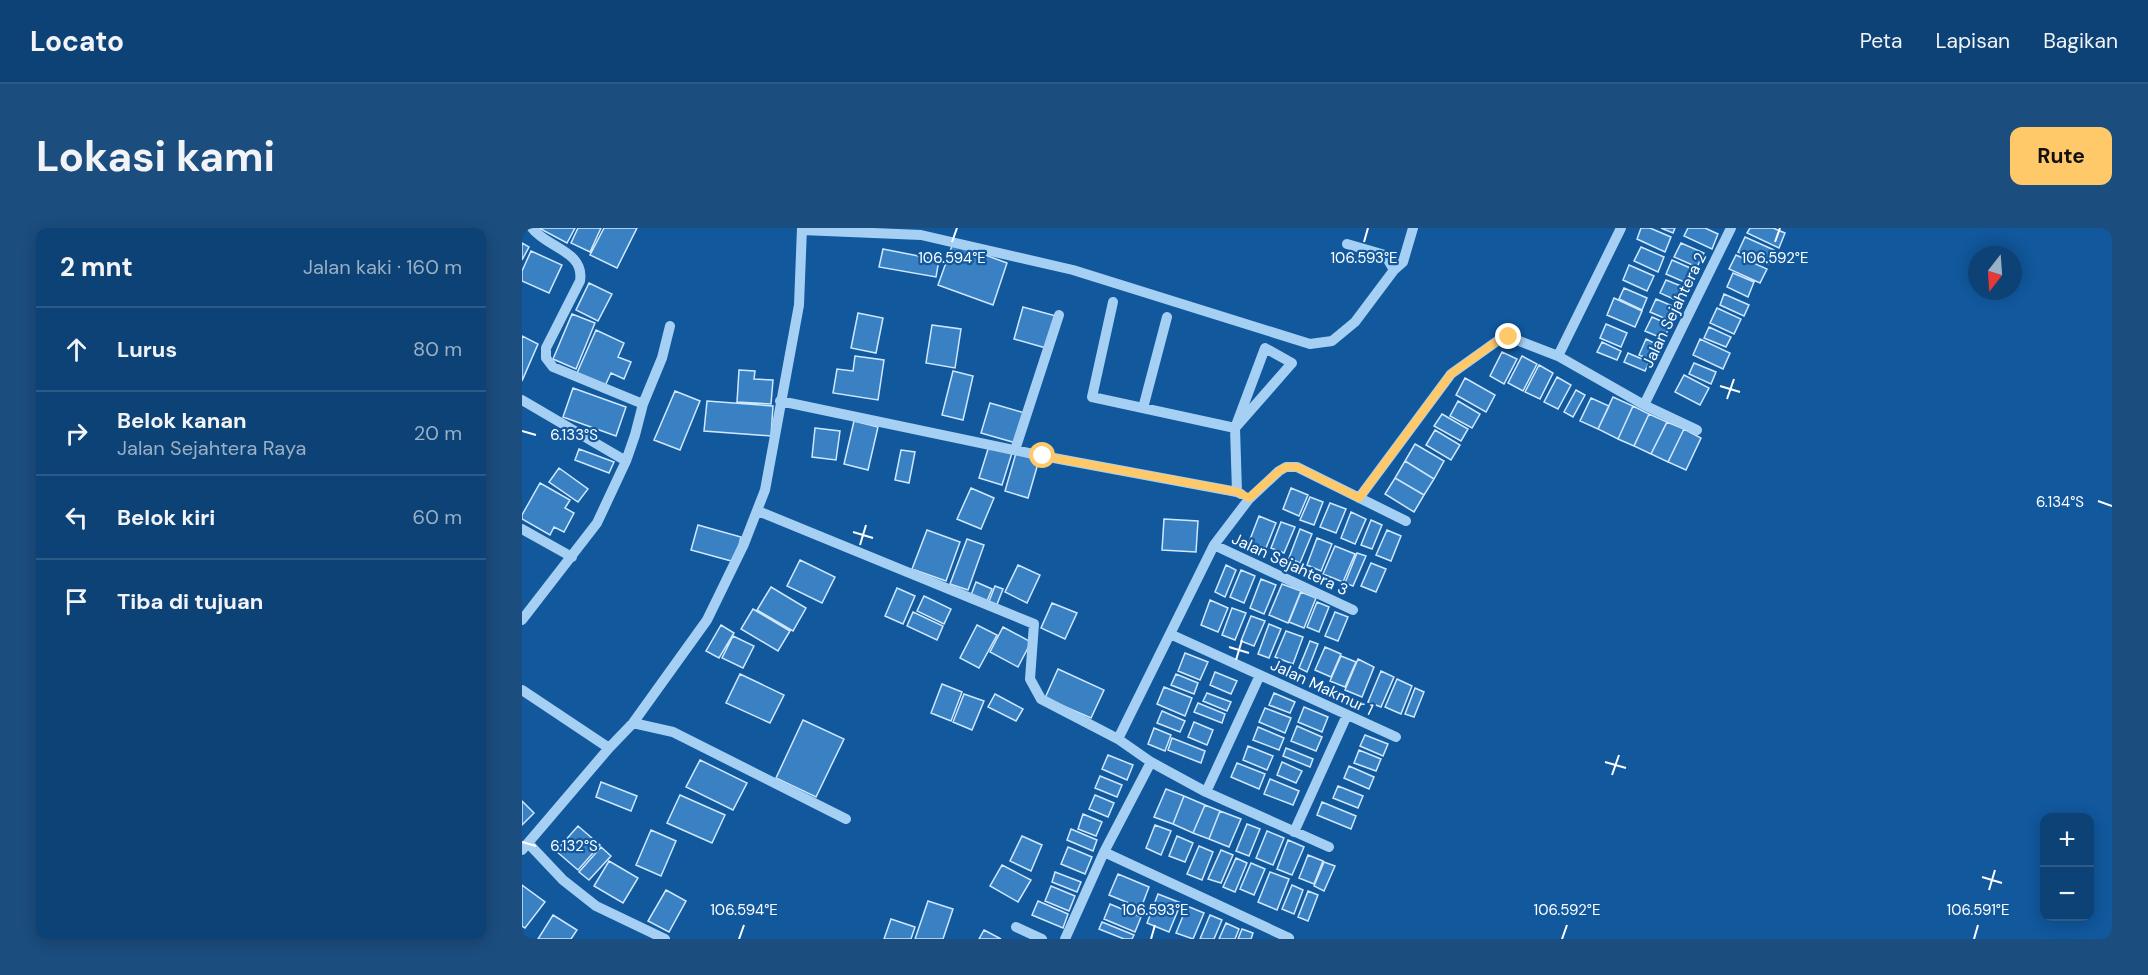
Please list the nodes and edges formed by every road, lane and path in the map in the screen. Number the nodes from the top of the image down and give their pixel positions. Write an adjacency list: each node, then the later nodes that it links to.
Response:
1 (532, 228): 15 (street)
2 (1413, 228): 7 (street)
3 (1621, 228): 12 (street)
4 (1731, 228): 16 (street, Jalan Sejahtera 2)
5 (802, 229): 7 (street); 14 (street)
6 (1347, 244): 7 (street)
7 (1394, 270)
8 (1113, 302): 17 (street)
9 (1059, 315): 20 (street)
10 (1167, 317): 17 (street)
11 (670, 326): 15 (street)
12 (1558, 356): 16 (street); 24 (street)
13 (522, 400): 21 (street)
14 (780, 401): 20 (street); 25 (street)
15 (643, 404): 21 (street)
16 (1644, 405): 19 (street)
17 (1143, 408): 18 (street)
18 (1235, 428): 18 (street); 22 (street)
19 (1697, 430)
20 (1015, 450): 22 (street)
21 (626, 461): 29 (street)
22 (1238, 492): 23 (street)
23 (1249, 498): 24 (street); 28 (street)
24 (1359, 498): 26 (street)
25 (758, 511): 36 (street); 38 (street)
26 (1406, 521)
27 (522, 529): 29 (street)
28 (1214, 545): 30 (street, Jalan Sejahtera 3); 32 (street)
29 (572, 557): 31 (street)
30 (1353, 610)
31 (522, 620)
32 (1170, 634): 33 (street, Jalan Makmur 1); 38 (street)
33 (1260, 675): 35 (street, Jalan Makmur 1); 41 (street)
34 (522, 690): 39 (street)
35 (1347, 715): 37 (street, Jalan Makmur 1); 43 (street)
36 (633, 723): 39 (street); 42 (street)
37 (1396, 737)
38 (1118, 739): 40 (street)
39 (609, 748): 44 (street)
40 (1151, 762): 41 (street); 46 (street)
41 (1206, 792): 43 (street)
42 (846, 819)
43 (1294, 832): 45 (street)
44 (525, 847): 49 (street)
45 (1329, 847)
46 (1104, 852): 48 (street); 51 (street)
47 (1016, 927): 50 (street)
48 (1289, 938)
49 (665, 939)
50 (1042, 939)
51 (1065, 939)

